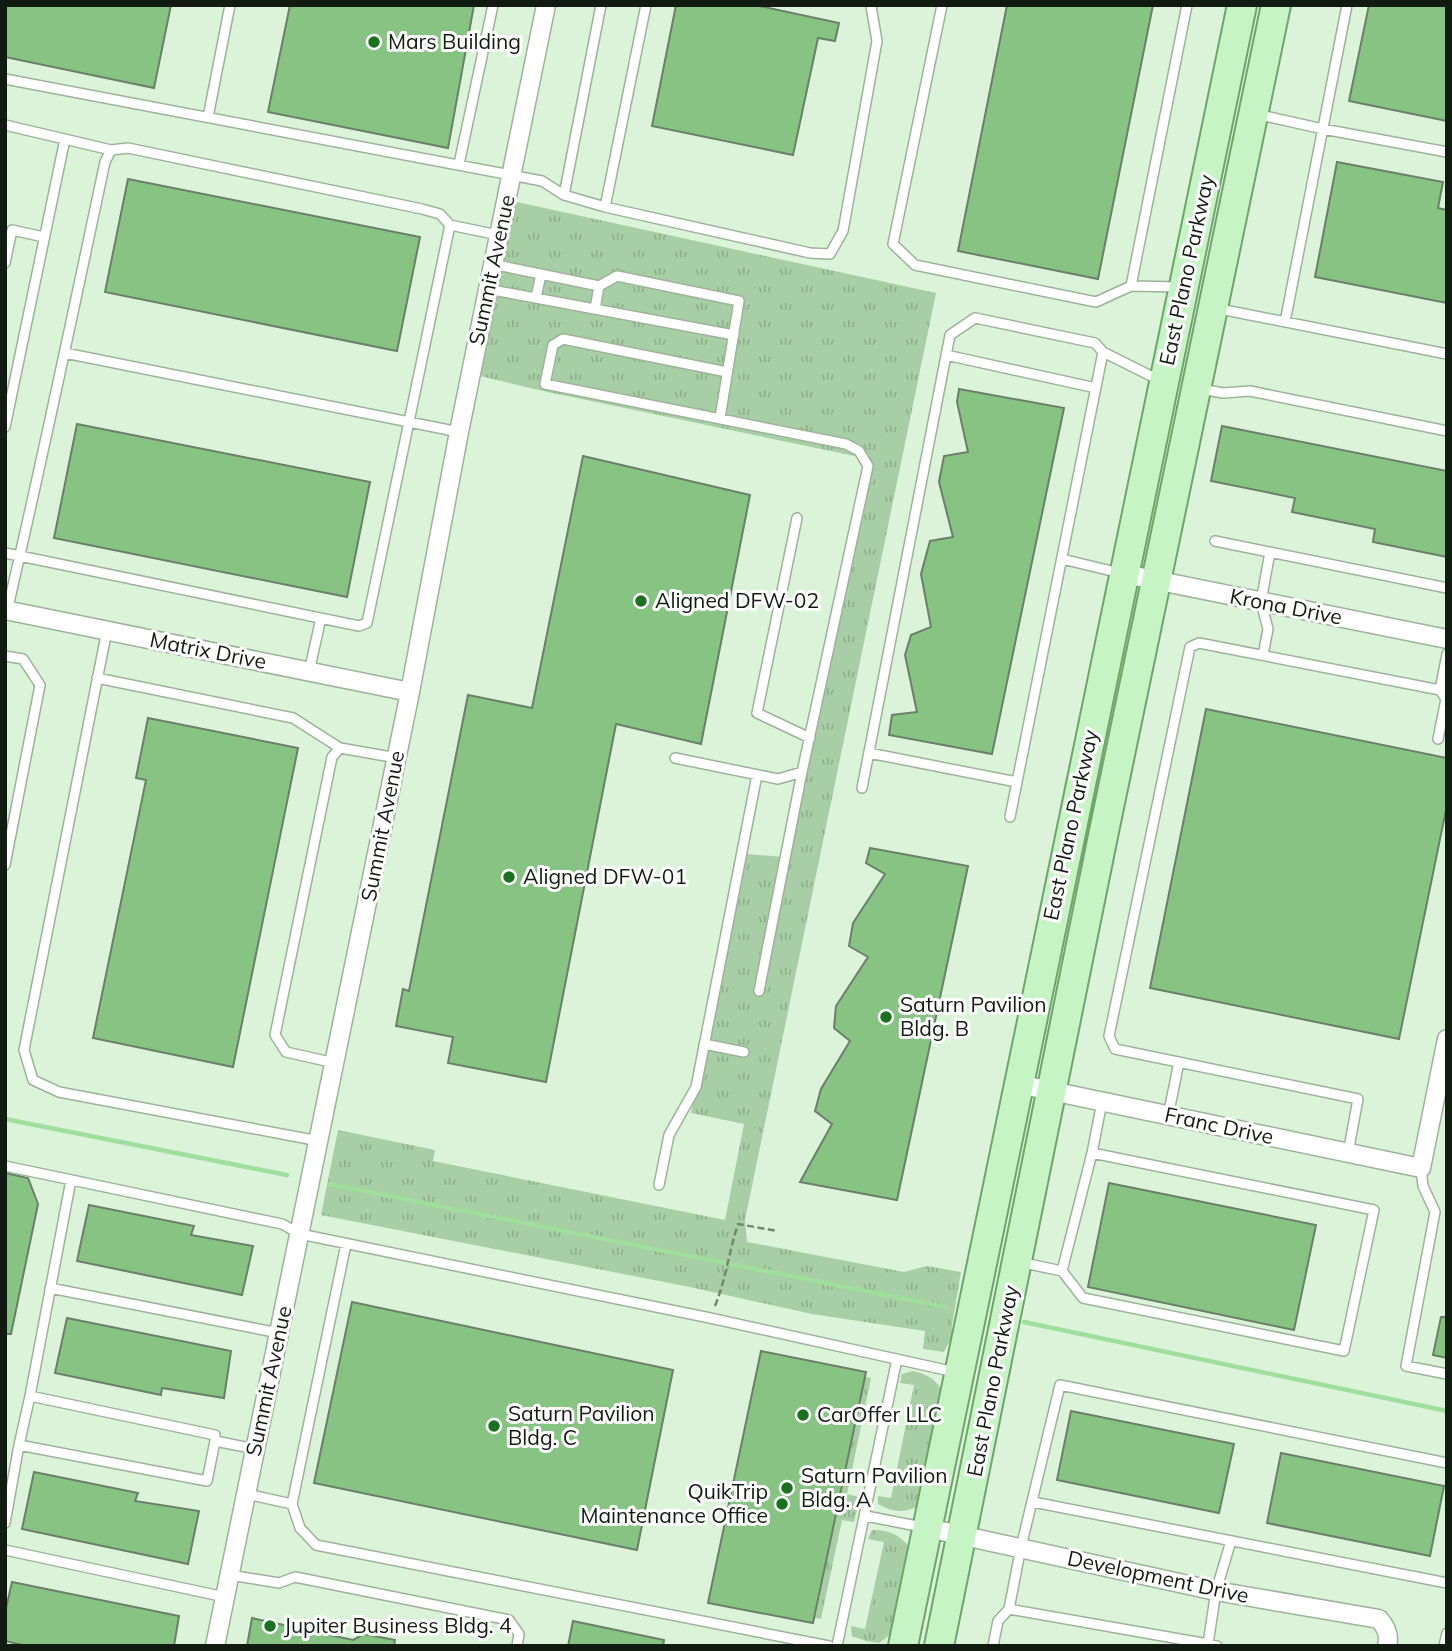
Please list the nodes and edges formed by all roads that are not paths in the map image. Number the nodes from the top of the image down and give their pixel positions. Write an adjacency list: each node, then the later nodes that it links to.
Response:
1 (230, 5): 15 (lane)
2 (492, 5): 21 (lane)
3 (546, 5): 22 (street, Summit Avenue)
4 (601, 5): 23 (lane)
5 (646, 5): 24 (lane)
6 (871, 5): 24 (lane)
7 (942, 5): 32 (lane)
8 (1186, 5): 32 (lane)
9 (1242, 5): 13 (main road, East Plano Parkway)
10 (1276, 5): 14 (main road, East Plano Parkway)
11 (1348, 5): 17 (lane)
12 (5, 79): 15 (lane)
13 (1221, 106): 14 (main road); 33 (main road, East Plano Parkway)
14 (1252, 113): 17 (lane); 36 (main road, East Plano Parkway)
15 (208, 117): 21 (lane)
16 (5, 125): 18 (lane)
17 (1323, 129): 20 (lane); 38 (lane)
18 (65, 139): 19 (lane); 27 (lane)
19 (111, 150): 25 (lane); 41 (lane)
20 (1447, 152)
21 (459, 164): 22 (lane)
22 (512, 175): 23 (lane); 26 (street, Summit Avenue)
23 (564, 195): 24 (lane)
24 (605, 207)
25 (450, 225): 26 (lane); 49 (lane)
26 (499, 235): 29 (street, Summit Avenue)
27 (44, 237): 28 (lane); 50 (lane)
28 (5, 263)
29 (492, 264): 30 (lane); 34 (street, Summit Avenue)
30 (541, 274): 31 (lane); 35 (lane)
31 (599, 286): 37 (lane); 39 (lane)
32 (1131, 286): 33 (lane)
33 (1184, 287): 45 (main road, East Plano Parkway)
34 (487, 289): 35 (lane); 52 (street, Summit Avenue)
35 (536, 298): 37 (lane)
36 (1213, 308): 38 (lane); 47 (main road, East Plano Parkway)
37 (595, 309): 39 (lane)
38 (1285, 322): 42 (lane)
39 (734, 335): 44 (lane)
40 (1103, 352): 43 (lane); 45 (lane); 46 (lane)
41 (65, 353): 49 (lane); 57 (lane)
42 (1447, 354)
43 (946, 355): 46 (lane); 77 (lane)
44 (727, 372): 48 (lane); 48 (lane)
45 (1164, 383): 47 (main road); 59 (main road, East Plano Parkway)
46 (1096, 388): 58 (lane)
47 (1197, 389): 51 (lane); 60 (main road, East Plano Parkway)
48 (720, 418): 74 (lane)
49 (408, 422): 52 (lane); 64 (lane)
50 (5, 427)
51 (1447, 431)
52 (459, 432): 73 (street, Summit Avenue)
53 (797, 518): 74 (lane)
54 (1214, 541): 55 (lane)
55 (1270, 552): 61 (lane); 62 (lane)
56 (5, 553): 57 (lane)
57 (20, 556): 63 (lane); 64 (lane)
58 (1062, 559): 59 (lane); 82 (lane)
59 (1125, 574): 60 (street, Krona Drive); 85 (main road, East Plano Parkway)
60 (1156, 580): 62 (street, Krona Drive); 86 (main road, East Plano Parkway)
61 (1447, 588)
62 (1261, 602): 66 (street, Krona Drive); 68 (lane)
63 (6, 610): 65 (street, Matrix Drive)
64 (321, 618): 70 (lane)
65 (107, 631): 70 (street, Matrix Drive); 71 (lane)
66 (1447, 639)
67 (1447, 654): 72 (lane)
68 (1263, 655): 72 (lane); 92 (lane)
69 (5, 656): 87 (lane)
70 (309, 672): 73 (street, Matrix Drive)
71 (97, 678): 76 (lane); 98 (lane)
72 (1440, 690): 75 (lane)
73 (410, 692): 78 (street, Summit Avenue)
74 (810, 738): 80 (lane)
75 (1438, 739)
76 (340, 748): 78 (lane); 93 (lane)
77 (869, 753): 82 (lane); 83 (lane)
78 (397, 758): 93 (street, Summit Avenue)
79 (675, 758): 81 (lane)
80 (802, 772): 81 (lane); 88 (lane)
81 (757, 775): 90 (lane)
82 (1017, 782): 84 (lane)
83 (862, 788)
84 (1010, 817)
85 (1070, 829): 86 (main road); 94 (main road, East Plano Parkway)
86 (1103, 835): 95 (main road, East Plano Parkway)
87 (5, 865)
88 (759, 991)
89 (1447, 1039): 102 (street)
90 (704, 1044): 91 (lane); 104 (lane)
91 (744, 1052)
92 (1179, 1062): 97 (lane); 100 (lane)
93 (335, 1063): 98 (street, Summit Avenue)
94 (1018, 1084): 95 (street, Franc Drive); 112 (main road, East Plano Parkway)
95 (1052, 1092): 96 (street, Franc Drive); 109 (main road, East Plano Parkway)
96 (1102, 1102): 97 (street, Franc Drive); 99 (lane)
97 (1168, 1116): 100 (street, Franc Drive)
98 (319, 1142): 107 (street, Summit Avenue)
99 (1092, 1153): 110 (lane); 110 (lane)
100 (1348, 1153): 102 (street, Franc Drive)
101 (5, 1166): 103 (lane)
102 (1421, 1168): 106 (lane)
103 (71, 1180): 107 (lane); 111 (lane)
104 (659, 1185)
105 (1447, 1210): 106 (lane)
106 (1435, 1212): 117 (lane)
107 (300, 1234): 108 (lane); 114 (street, Summit Avenue)
108 (346, 1244): 115 (lane); 125 (lane)
109 (1017, 1262): 110 (lane); 113 (main road, East Plano Parkway)
110 (1062, 1271)
111 (50, 1288): 114 (lane); 118 (lane)
112 (971, 1315): 113 (main road); 116 (main road, East Plano Parkway)
113 (1004, 1321): 129 (main road, East Plano Parkway)
114 (279, 1333): 121 (street, Summit Avenue)
115 (897, 1359): 116 (lane); 126 (lane)
116 (960, 1373): 128 (main road, East Plano Parkway)
117 (1447, 1374)
118 (30, 1396): 119 (lane); 120 (lane)
119 (215, 1441): 120 (lane); 121 (lane)
120 (19, 1445): 127 (lane)
121 (256, 1449): 123 (street, Summit Avenue)
122 (1447, 1463): 124 (lane)
123 (247, 1494): 125 (lane); 133 (street, Summit Avenue)
124 (1033, 1502): 130 (lane); 131 (lane)
125 (292, 1504): 142 (lane)
126 (866, 1516): 128 (lane); 143 (lane)
127 (5, 1523)
128 (928, 1528): 129 (street, Development Drive); 144 (main road, East Plano Parkway)
129 (963, 1537): 131 (street, Development Drive); 145 (main road, East Plano Parkway)
130 (1231, 1541): 134 (lane); 135 (lane)
131 (1021, 1547): 135 (street, Development Drive); 137 (lane)
132 (5, 1550): 136 (lane)
133 (230, 1575): 136 (street, Summit Avenue); 141 (lane)
134 (1447, 1583)
135 (1216, 1591): 139 (lane); 147 (street, Development Drive)
136 (225, 1597): 140 (street, Summit Avenue)
137 (1009, 1609): 139 (lane); 146 (lane)
138 (1447, 1633): 148 (lane)
139 (1213, 1645)
140 (215, 1646)
141 (517, 1646)
142 (830, 1646)
143 (837, 1646)
144 (904, 1646)
145 (940, 1646)
146 (993, 1646)
147 (1387, 1646)
148 (1444, 1646)

